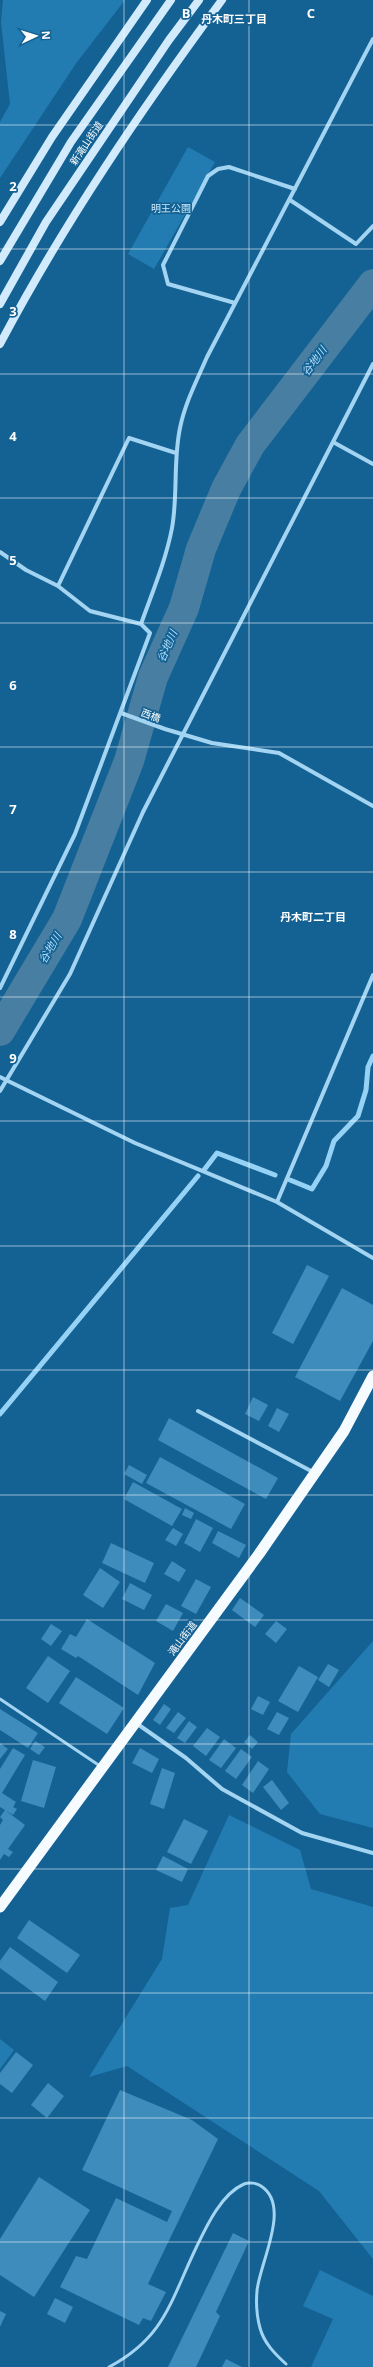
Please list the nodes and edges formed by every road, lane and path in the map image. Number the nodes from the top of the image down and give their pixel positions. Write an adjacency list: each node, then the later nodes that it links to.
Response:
1 (147, 0): 8 (main road)
2 (171, 0): 10 (main road, 新滝山街道)
3 (199, 0): 12 (main road, 新滝山街道)
4 (222, 0): 13 (main road)
5 (373, 39): 6 (street)
6 (295, 189): 7 (street); 11 (street)
7 (290, 200): 9 (street); 11 (street)
8 (0, 222)
9 (373, 226)
10 (0, 261)
11 (235, 303): 16 (street)
12 (0, 304)
13 (0, 344)
14 (373, 364): 15 (street)
15 (333, 442): 17 (street); 22 (street)
16 (176, 453): 19 (street); 20 (street)
17 (373, 464)
18 (0, 552): 19 (street)
19 (58, 586): 20 (street)
20 (141, 624): 21 (street)
21 (121, 713): 22 (street, 西橋); 25 (street)
22 (183, 734): 23 (street, 西橋); 27 (street)
23 (373, 806)
24 (373, 975): 29 (street)
25 (0, 988)
26 (0, 1077): 27 (street)
27 (6, 1080): 28 (street); 29 (street)
28 (0, 1091)
29 (276, 1202): 30 (street)
30 (373, 1258)
31 (373, 1376): 33 (highway, 滝山街道)
32 (198, 1411): 33 (street)
33 (316, 1473): 35 (highway, 滝山街道)
34 (0, 1699): 36 (lane)
35 (135, 1722): 36 (highway, 滝山街道); 37 (street)
36 (102, 1767): 38 (highway, 滝山街道)
37 (373, 1853)
38 (0, 1908)
39 (286, 2364): 40 (lane)
40 (109, 2367)

